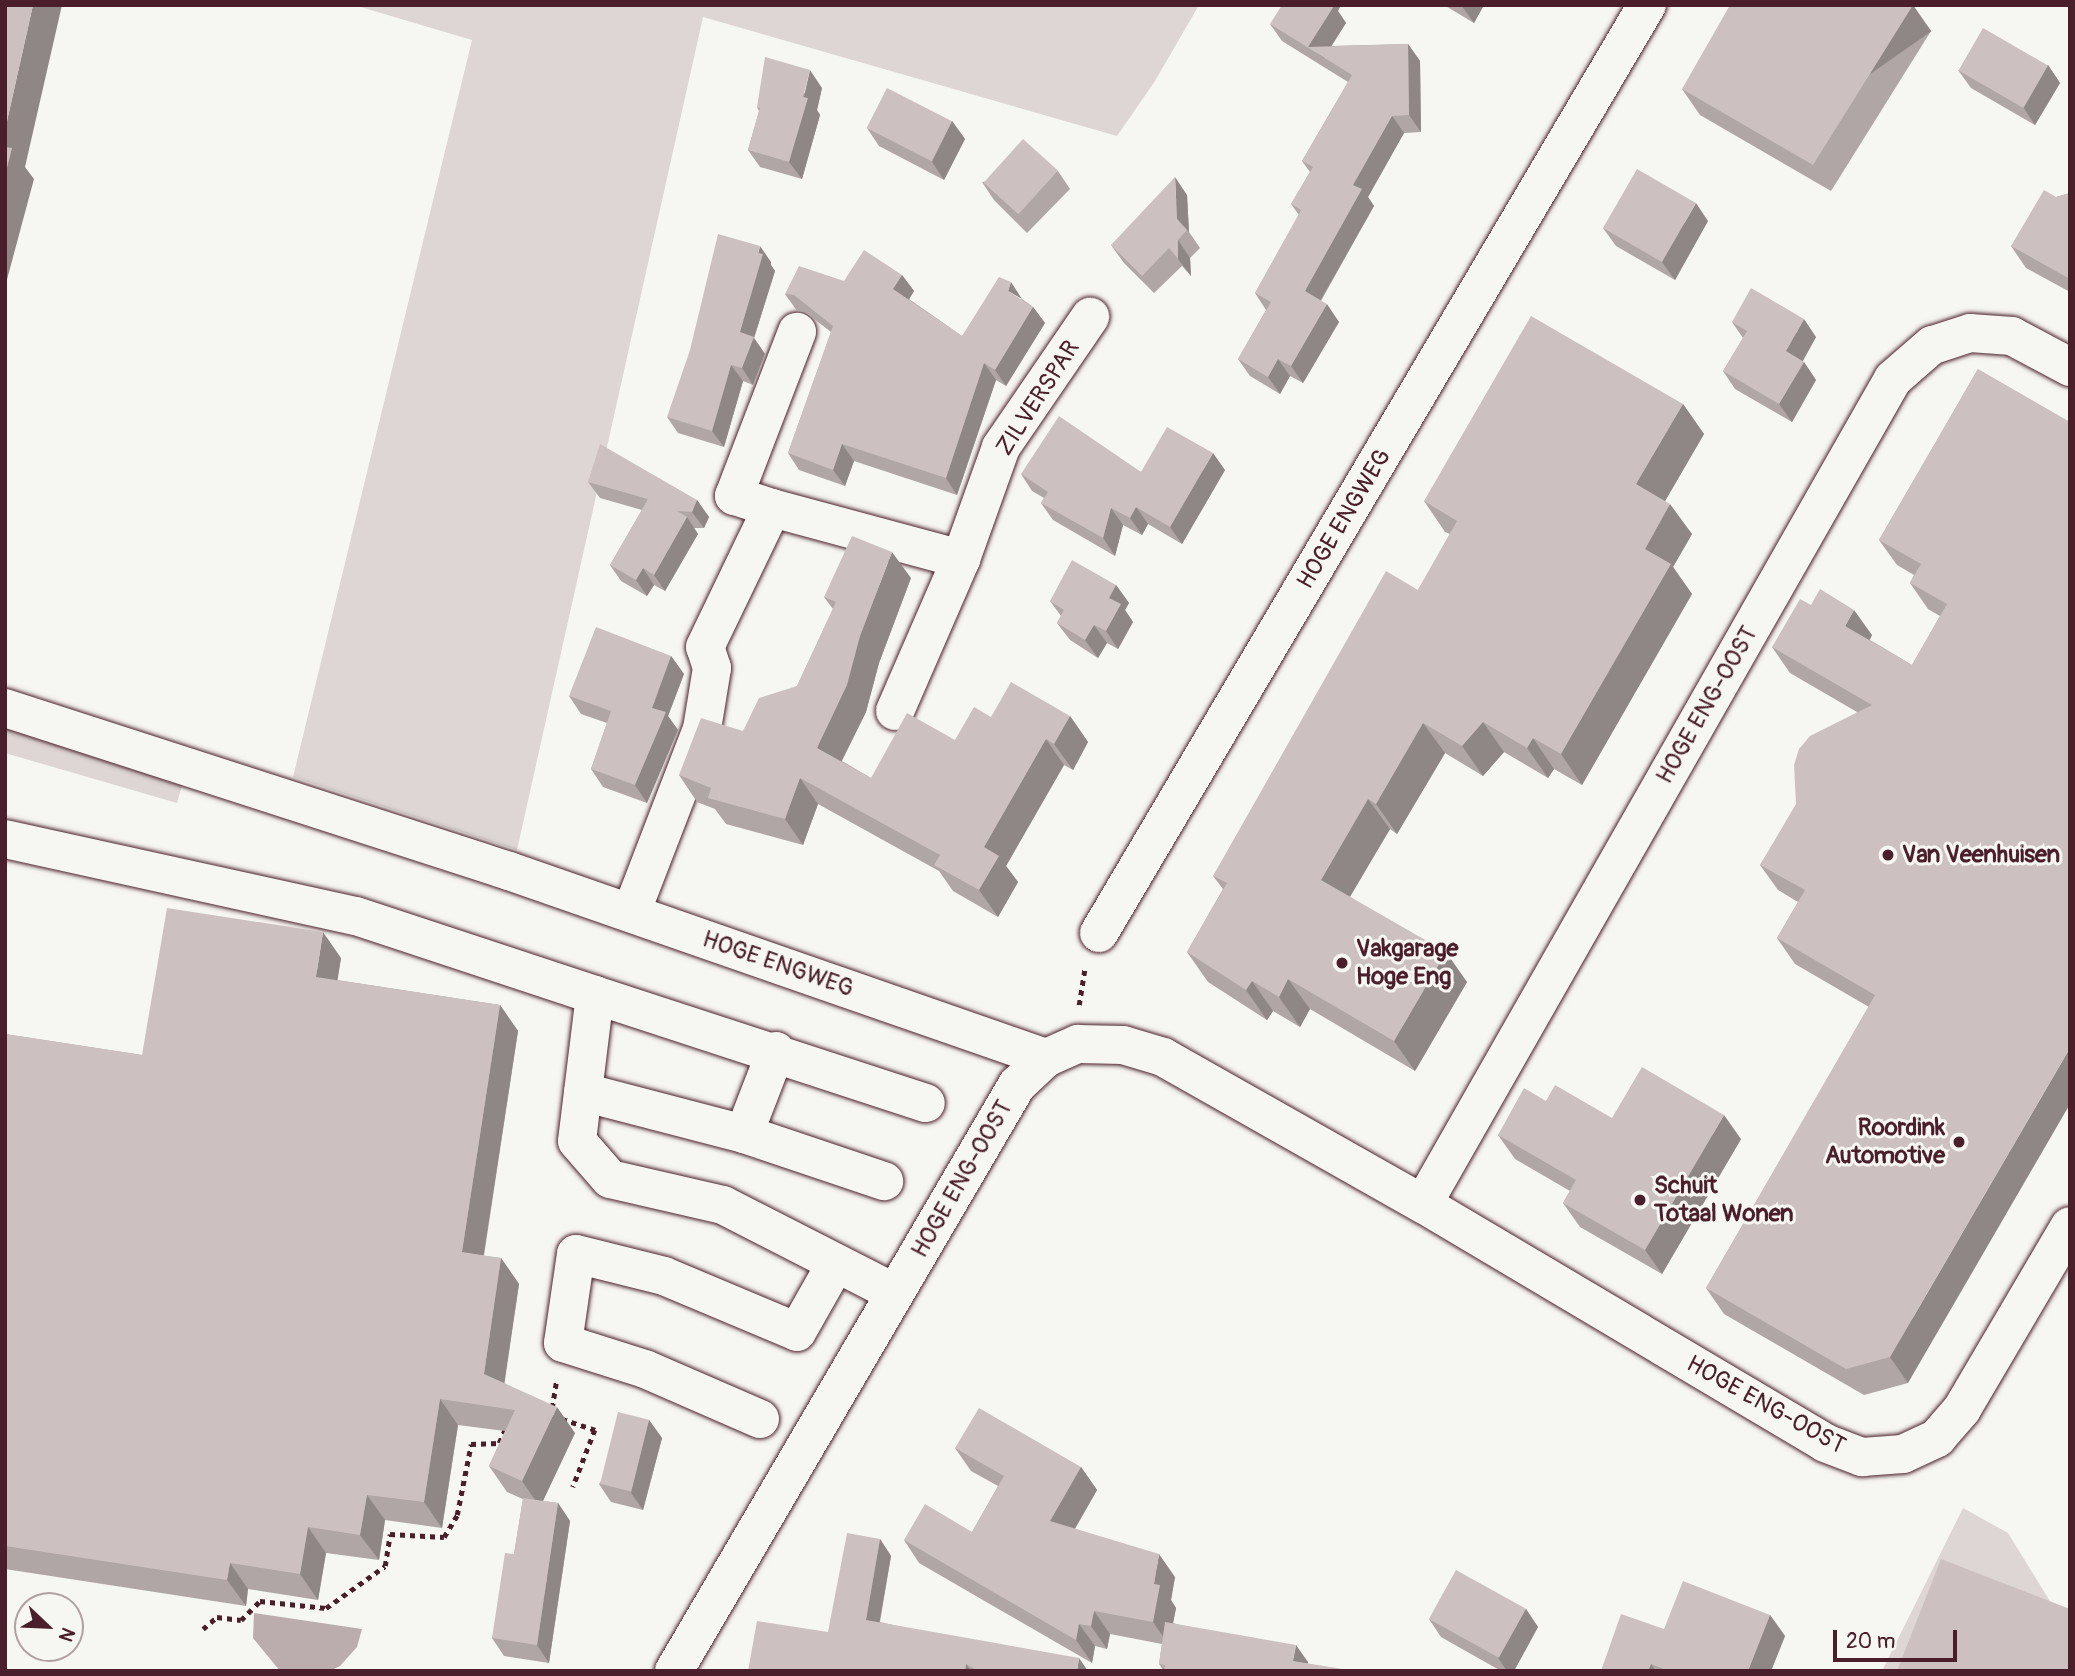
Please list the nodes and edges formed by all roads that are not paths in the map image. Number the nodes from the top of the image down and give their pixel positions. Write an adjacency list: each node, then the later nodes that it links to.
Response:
1 (1647, 5): 11 (street, HOGE ENGWEG)
2 (1090, 317): 6 (street, ZILVERSPAR)
3 (797, 332): 5 (street)
4 (2070, 367): 19 (street, HOGE ENG-OOST)
5 (772, 508): 6 (street); 10 (street)
6 (961, 559): 8 (street, ZILVERSPAR)
7 (5, 708): 10 (street, HOGE ENGWEG)
8 (895, 711)
9 (5, 839): 12 (street)
10 (631, 913): 14 (street, HOGE ENGWEG)
11 (1099, 933)
12 (595, 995): 13 (street); 15 (street)
13 (776, 1051): 16 (street); 17 (street)
14 (1062, 1051): 19 (street, HOGE ENG-OOST); 22 (street, HOGE ENG-OOST)
15 (583, 1091): 17 (street); 21 (street)
16 (926, 1103)
17 (744, 1135): 18 (street)
18 (884, 1181)
19 (1423, 1204): 20 (street, HOGE ENG-OOST)
20 (2070, 1226)
21 (836, 1263): 22 (street); 23 (street)
22 (895, 1293): 24 (street, HOGE ENG-OOST)
23 (760, 1419)
24 (674, 1671)

